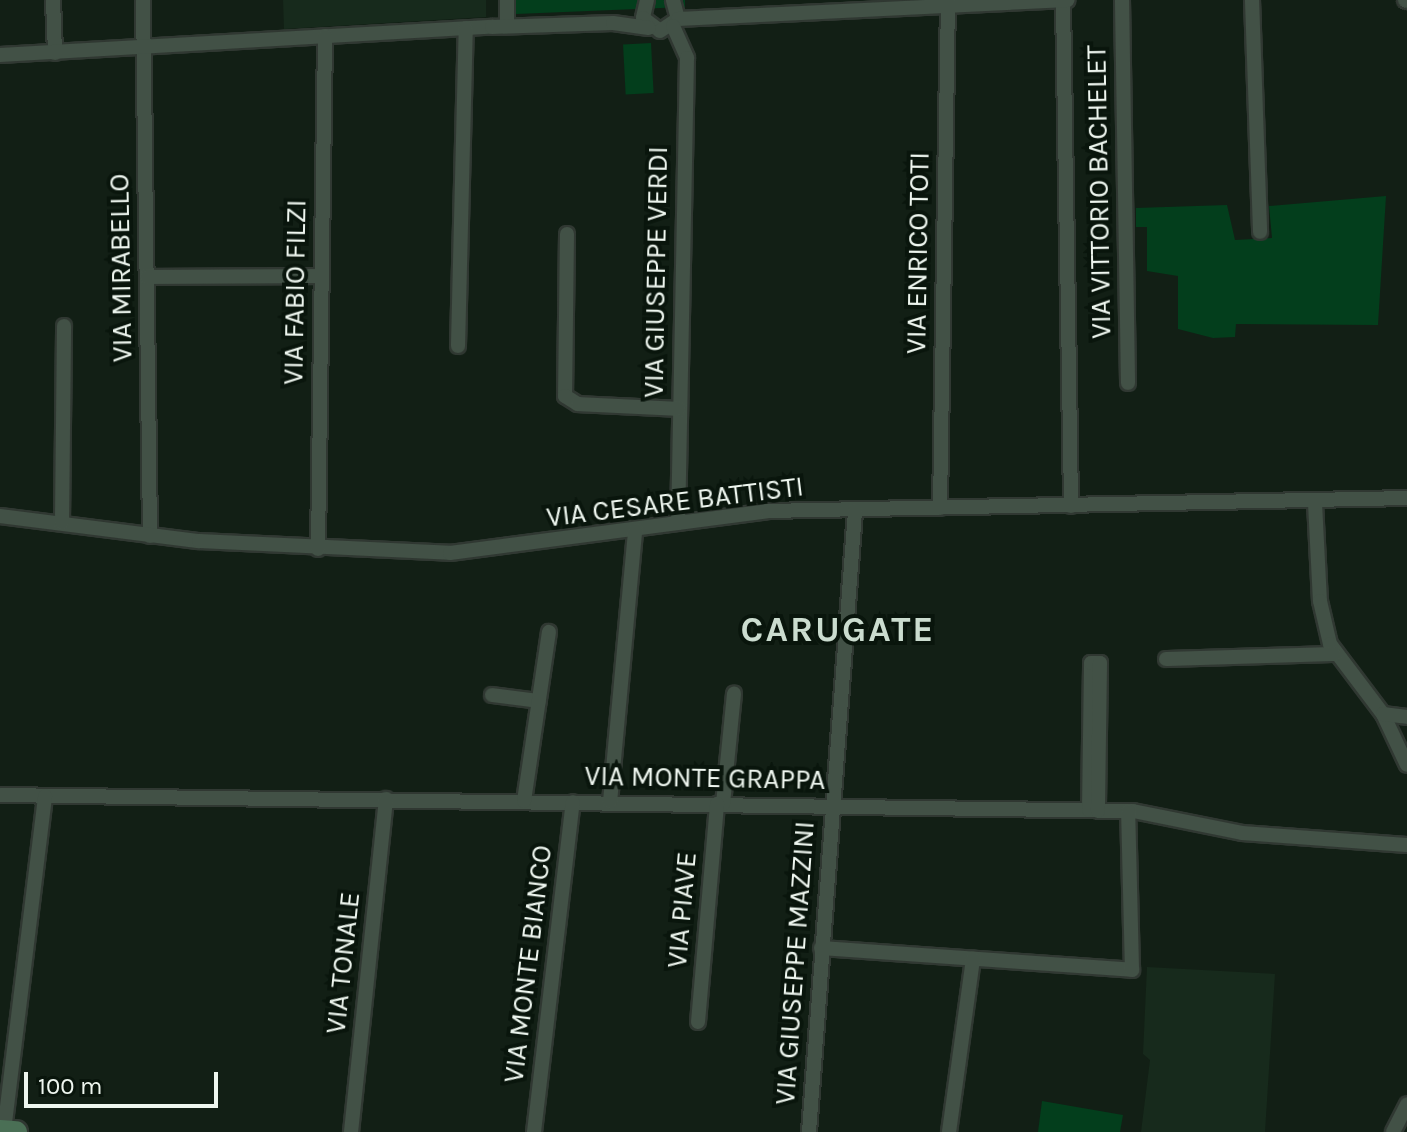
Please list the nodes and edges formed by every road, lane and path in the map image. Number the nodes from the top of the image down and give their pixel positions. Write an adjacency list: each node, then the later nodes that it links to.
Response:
1 (53, 0): 17 (street)
2 (143, 0): 16 (street, VIA MIRABELLO)
3 (507, 0): 12 (street)
4 (1065, 0): 7 (street); 29 (street)
5 (1122, 0): 25 (street, VIA VITTORIO BACHELET)
6 (1252, 0): 19 (street)
7 (948, 2): 9 (street); 30 (street, VIA ENRICO TOTI)
8 (645, 3): 11 (street); 14 (street)
9 (785, 7): 10 (street)
10 (676, 10): 14 (street); 26 (street, VIA GIUSEPPE VERDI)
11 (613, 23): 12 (street); 14 (street)
12 (507, 26): 13 (street)
13 (466, 28): 15 (street); 24 (street)
14 (649, 28)
15 (325, 36): 16 (street); 21 (street, VIA FABIO FILZI)
16 (143, 50): 17 (street); 22 (street, VIA MIRABELLO)
17 (55, 53): 18 (street)
18 (0, 55)
19 (1260, 232)
20 (567, 234): 26 (street)
21 (321, 276): 22 (street); 37 (street, VIA FABIO FILZI)
22 (147, 277): 36 (street, VIA MIRABELLO)
23 (64, 326): 33 (street)
24 (458, 346)
25 (1128, 383)
26 (679, 409): 34 (street, VIA GIUSEPPE VERDI)
27 (1407, 498): 28 (street, VIA CESARE BATTISTI)
28 (1315, 503): 29 (street, VIA CESARE BATTISTI); 39 (street)
29 (1071, 506): 30 (street, VIA CESARE BATTISTI)
30 (940, 508): 31 (street, VIA CESARE BATTISTI)
31 (855, 511): 34 (street, VIA CESARE BATTISTI); 54 (street, VIA GIUSEPPE MAZZINI)
32 (0, 516): 33 (street, VIA CESARE BATTISTI)
33 (62, 523): 36 (street, VIA CESARE BATTISTI)
34 (678, 523): 35 (street, VIA CESARE BATTISTI)
35 (635, 530): 37 (street, VIA CESARE BATTISTI); 52 (street)
36 (150, 536): 37 (street, VIA CESARE BATTISTI)
37 (318, 549)
38 (549, 632): 43 (street)
39 (1334, 654): 40 (street); 44 (street)
40 (1166, 659)
41 (734, 694): 53 (street, VIA PIAVE)
42 (492, 695): 43 (street)
43 (539, 701): 50 (street)
44 (1383, 714): 45 (street); 46 (street)
45 (1407, 717)
46 (1407, 765)
47 (0, 795): 48 (street, VIA MONTE GRAPPA)
48 (45, 796): 49 (street, VIA MONTE GRAPPA); 62 (street)
49 (386, 799): 50 (street, VIA MONTE GRAPPA); 64 (street, VIA TONALE)
50 (524, 801): 51 (street, VIA MONTE GRAPPA)
51 (573, 802): 52 (street, VIA MONTE GRAPPA); 65 (street, VIA MONTE BIANCO)
52 (610, 802): 53 (street, VIA MONTE GRAPPA)
53 (720, 804): 54 (street, VIA MONTE GRAPPA); 60 (street, VIA PIAVE)
54 (833, 805): 55 (street, VIA MONTE GRAPPA); 58 (street, VIA GIUSEPPE MAZZINI)
55 (1093, 810): 55 (street); 56 (street, VIA MONTE GRAPPA)
56 (1128, 811): 57 (street, VIA MONTE GRAPPA); 59 (street)
57 (1407, 845)
58 (821, 948): 59 (street); 66 (street, VIA GIUSEPPE MAZZINI)
59 (973, 959): 67 (street)
60 (698, 1022)
61 (1407, 1104): 68 (street)
62 (2, 1131): 63 (street)
63 (16, 1132)
64 (351, 1132)
65 (534, 1132)
66 (809, 1132)
67 (949, 1132)
68 (1393, 1132)

